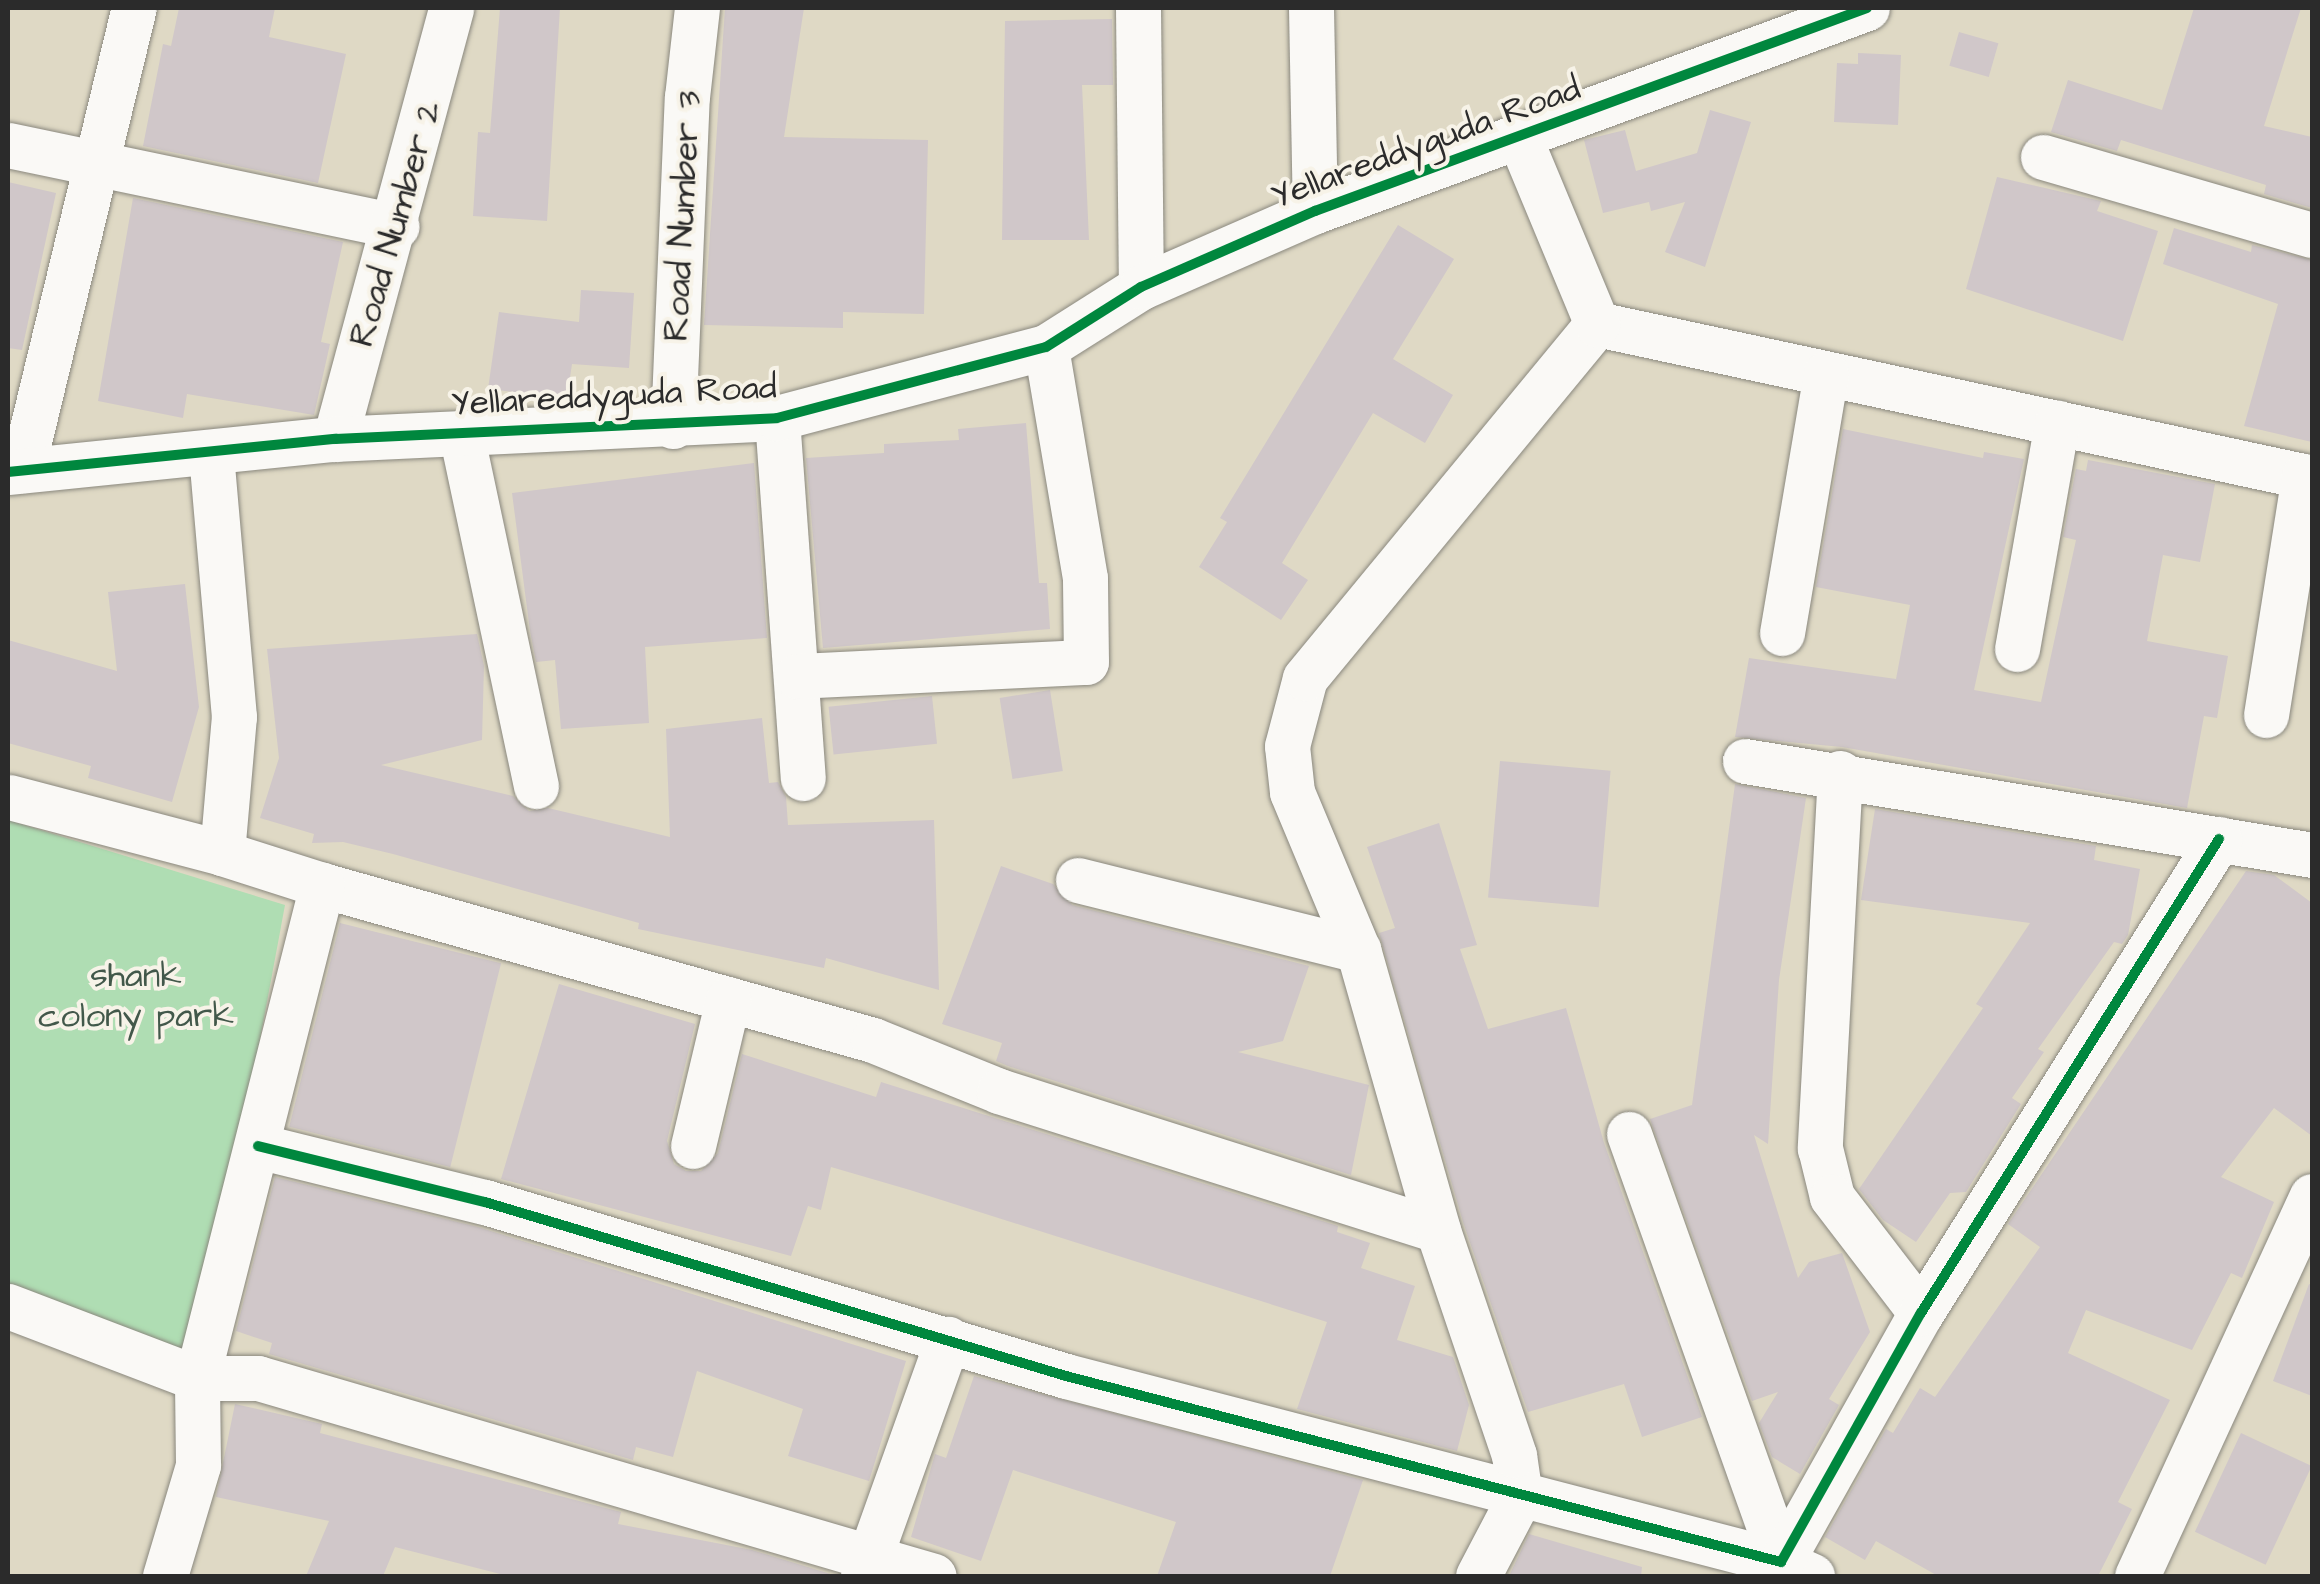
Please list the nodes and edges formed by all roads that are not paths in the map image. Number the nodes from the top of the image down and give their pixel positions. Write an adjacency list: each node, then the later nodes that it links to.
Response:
1 (134, 8): 10 (street)
2 (451, 8): 12 (street, Road Number 2)
3 (697, 8): 20 (street, Road Number 3)
4 (1138, 8): 14 (street)
5 (1312, 8): 11 (street)
6 (1867, 8): 7 (street, Yellareddyguda Road)
7 (1519, 138): 11 (street, Yellareddyguda Road); 15 (street)
8 (8, 145): 10 (street)
9 (2042, 157): 13 (street)
10 (97, 163): 12 (street); 24 (street)
11 (1315, 211): 14 (street, Yellareddyguda Road)
12 (398, 226): 22 (street, Road Number 2)
13 (2312, 235)
14 (1141, 287): 16 (street, Yellareddyguda Road)
15 (1597, 324): 17 (street); 40 (street)
16 (1046, 347): 18 (street, Yellareddyguda Road); 28 (street)
17 (1826, 374): 19 (street); 26 (street)
18 (777, 418): 20 (street, Yellareddyguda Road); 28 (street)
19 (2057, 424): 25 (street); 27 (street)
20 (673, 426): 21 (street, Yellareddyguda Road)
21 (460, 433): 22 (street, Yellareddyguda Road); 33 (street)
22 (335, 440): 23 (street, Yellareddyguda Road)
23 (211, 452): 24 (street, Yellareddyguda Road); 36 (street)
24 (14, 471)
25 (2308, 477): 29 (street)
26 (1782, 633)
27 (2017, 649)
28 (797, 676): 32 (street)
29 (2266, 714)
30 (1744, 761): 31 (street)
31 (1840, 773): 35 (street); 48 (street)
32 (803, 778)
33 (536, 786)
34 (8, 799): 36 (street)
35 (2219, 839): 37 (street); 48 (street)
36 (222, 853): 39 (street)
37 (2312, 855)
38 (1078, 880): 40 (street)
39 (322, 885): 41 (street); 43 (street)
40 (1358, 950): 46 (street)
41 (728, 999): 44 (street); 46 (street)
42 (1629, 1134): 53 (street)
43 (258, 1146): 49 (street); 50 (street)
44 (693, 1146)
45 (2312, 1196): 57 (street)
46 (1438, 1230): 51 (street)
47 (8, 1306): 50 (street)
48 (1921, 1313): 53 (street)
49 (948, 1339): 51 (street); 52 (street)
50 (197, 1378): 52 (street); 54 (street)
51 (1520, 1496): 53 (street); 56 (street)
52 (868, 1567): 55 (street)
53 (1797, 1569)
54 (165, 1576)
55 (934, 1576)
56 (1478, 1576)
57 (2137, 1576)

